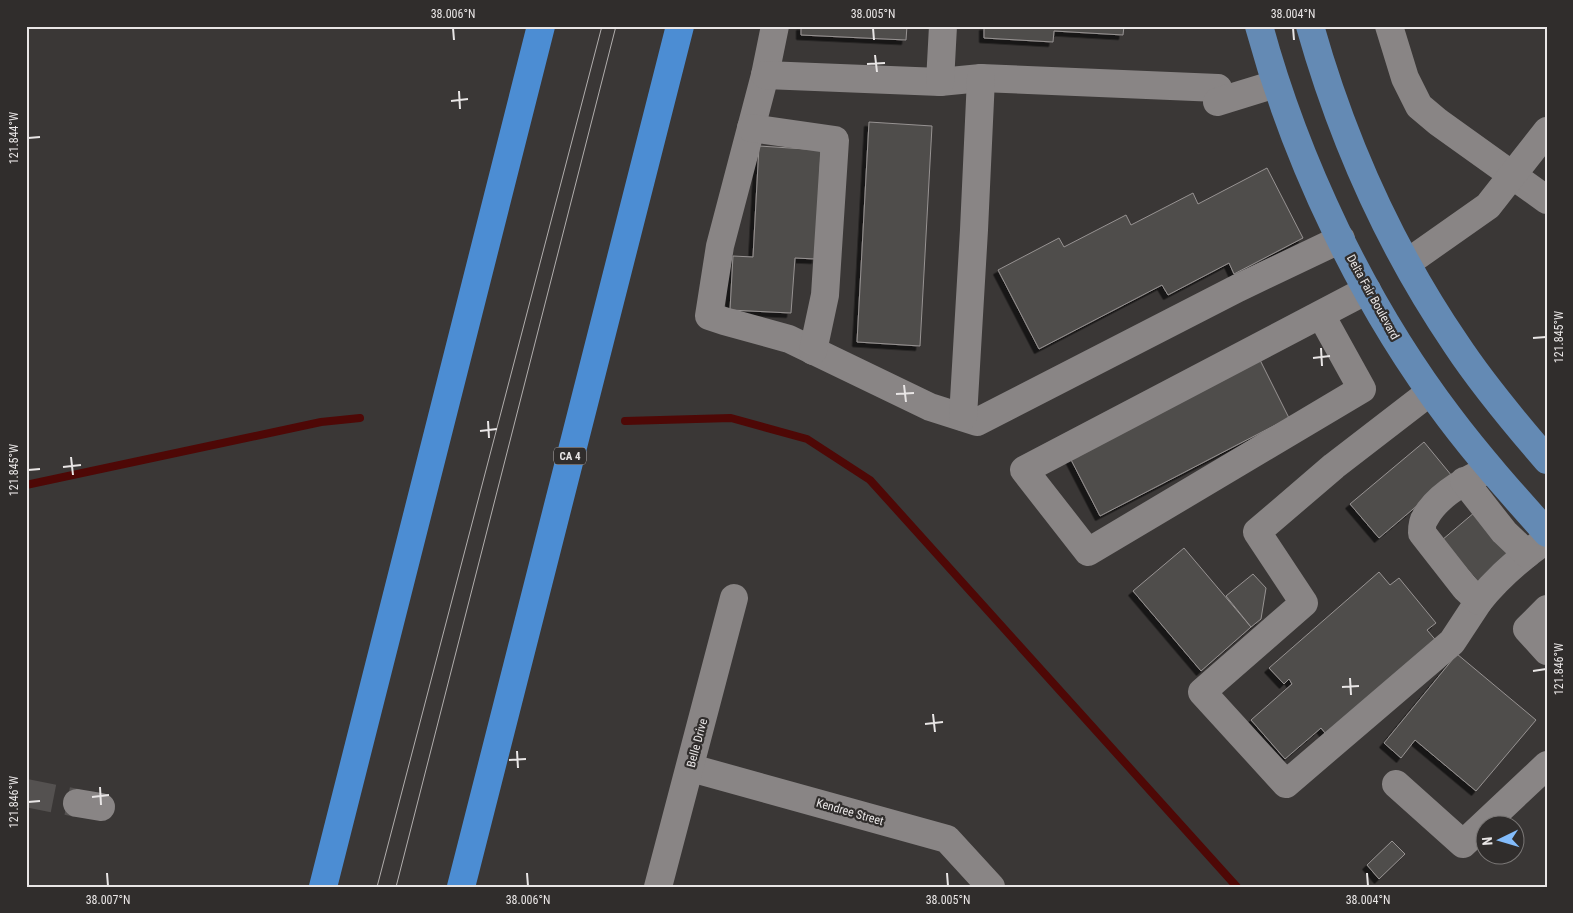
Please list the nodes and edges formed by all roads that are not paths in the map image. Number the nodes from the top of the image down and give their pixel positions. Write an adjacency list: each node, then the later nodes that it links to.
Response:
1 (541, 26): 35 (highway)
2 (680, 26): 36 (highway, CA 4)
3 (775, 26): 8 (street)
4 (943, 26): 10 (street)
5 (1259, 26): 11 (main road, Delta Fair Boulevard)
6 (1310, 26): 17 (main road)
7 (1388, 26): 14 (street)
8 (765, 75): 10 (street); 12 (street)
9 (981, 78): 10 (street); 11 (street); 22 (street)
10 (940, 82)
11 (1276, 84): 16 (main road, Delta Fair Boulevard)
12 (751, 128): 20 (street); 20 (street)
13 (1547, 131): 14 (street)
14 (1512, 176): 15 (street); 17 (street)
15 (1547, 200)
16 (1341, 239): 18 (main road, Delta Fair Boulevard); 22 (street)
17 (1407, 263): 23 (main road)
18 (1368, 290): 19 (street); 21 (main road, Delta Fair Boulevard)
19 (1321, 315): 19 (street)
20 (813, 351): 22 (street)
21 (1430, 392): 24 (main road, Delta Fair Boulevard); 29 (street)
22 (962, 417)
23 (1547, 460)
24 (1490, 469): 25 (street); 26 (main road, Delta Fair Boulevard)
25 (1464, 481): 27 (street); 29 (street)
26 (1547, 533)
27 (1537, 546): 29 (street)
28 (734, 598): 33 (street, Belle Drive)
29 (1480, 601)
30 (1547, 610): 31 (street)
31 (1547, 651)
32 (1547, 765): 34 (street)
33 (690, 768): 37 (street, Belle Drive); 38 (street, Kendree Street)
34 (1396, 784)
35 (322, 887)
36 (461, 887)
37 (658, 887)
38 (991, 887)

